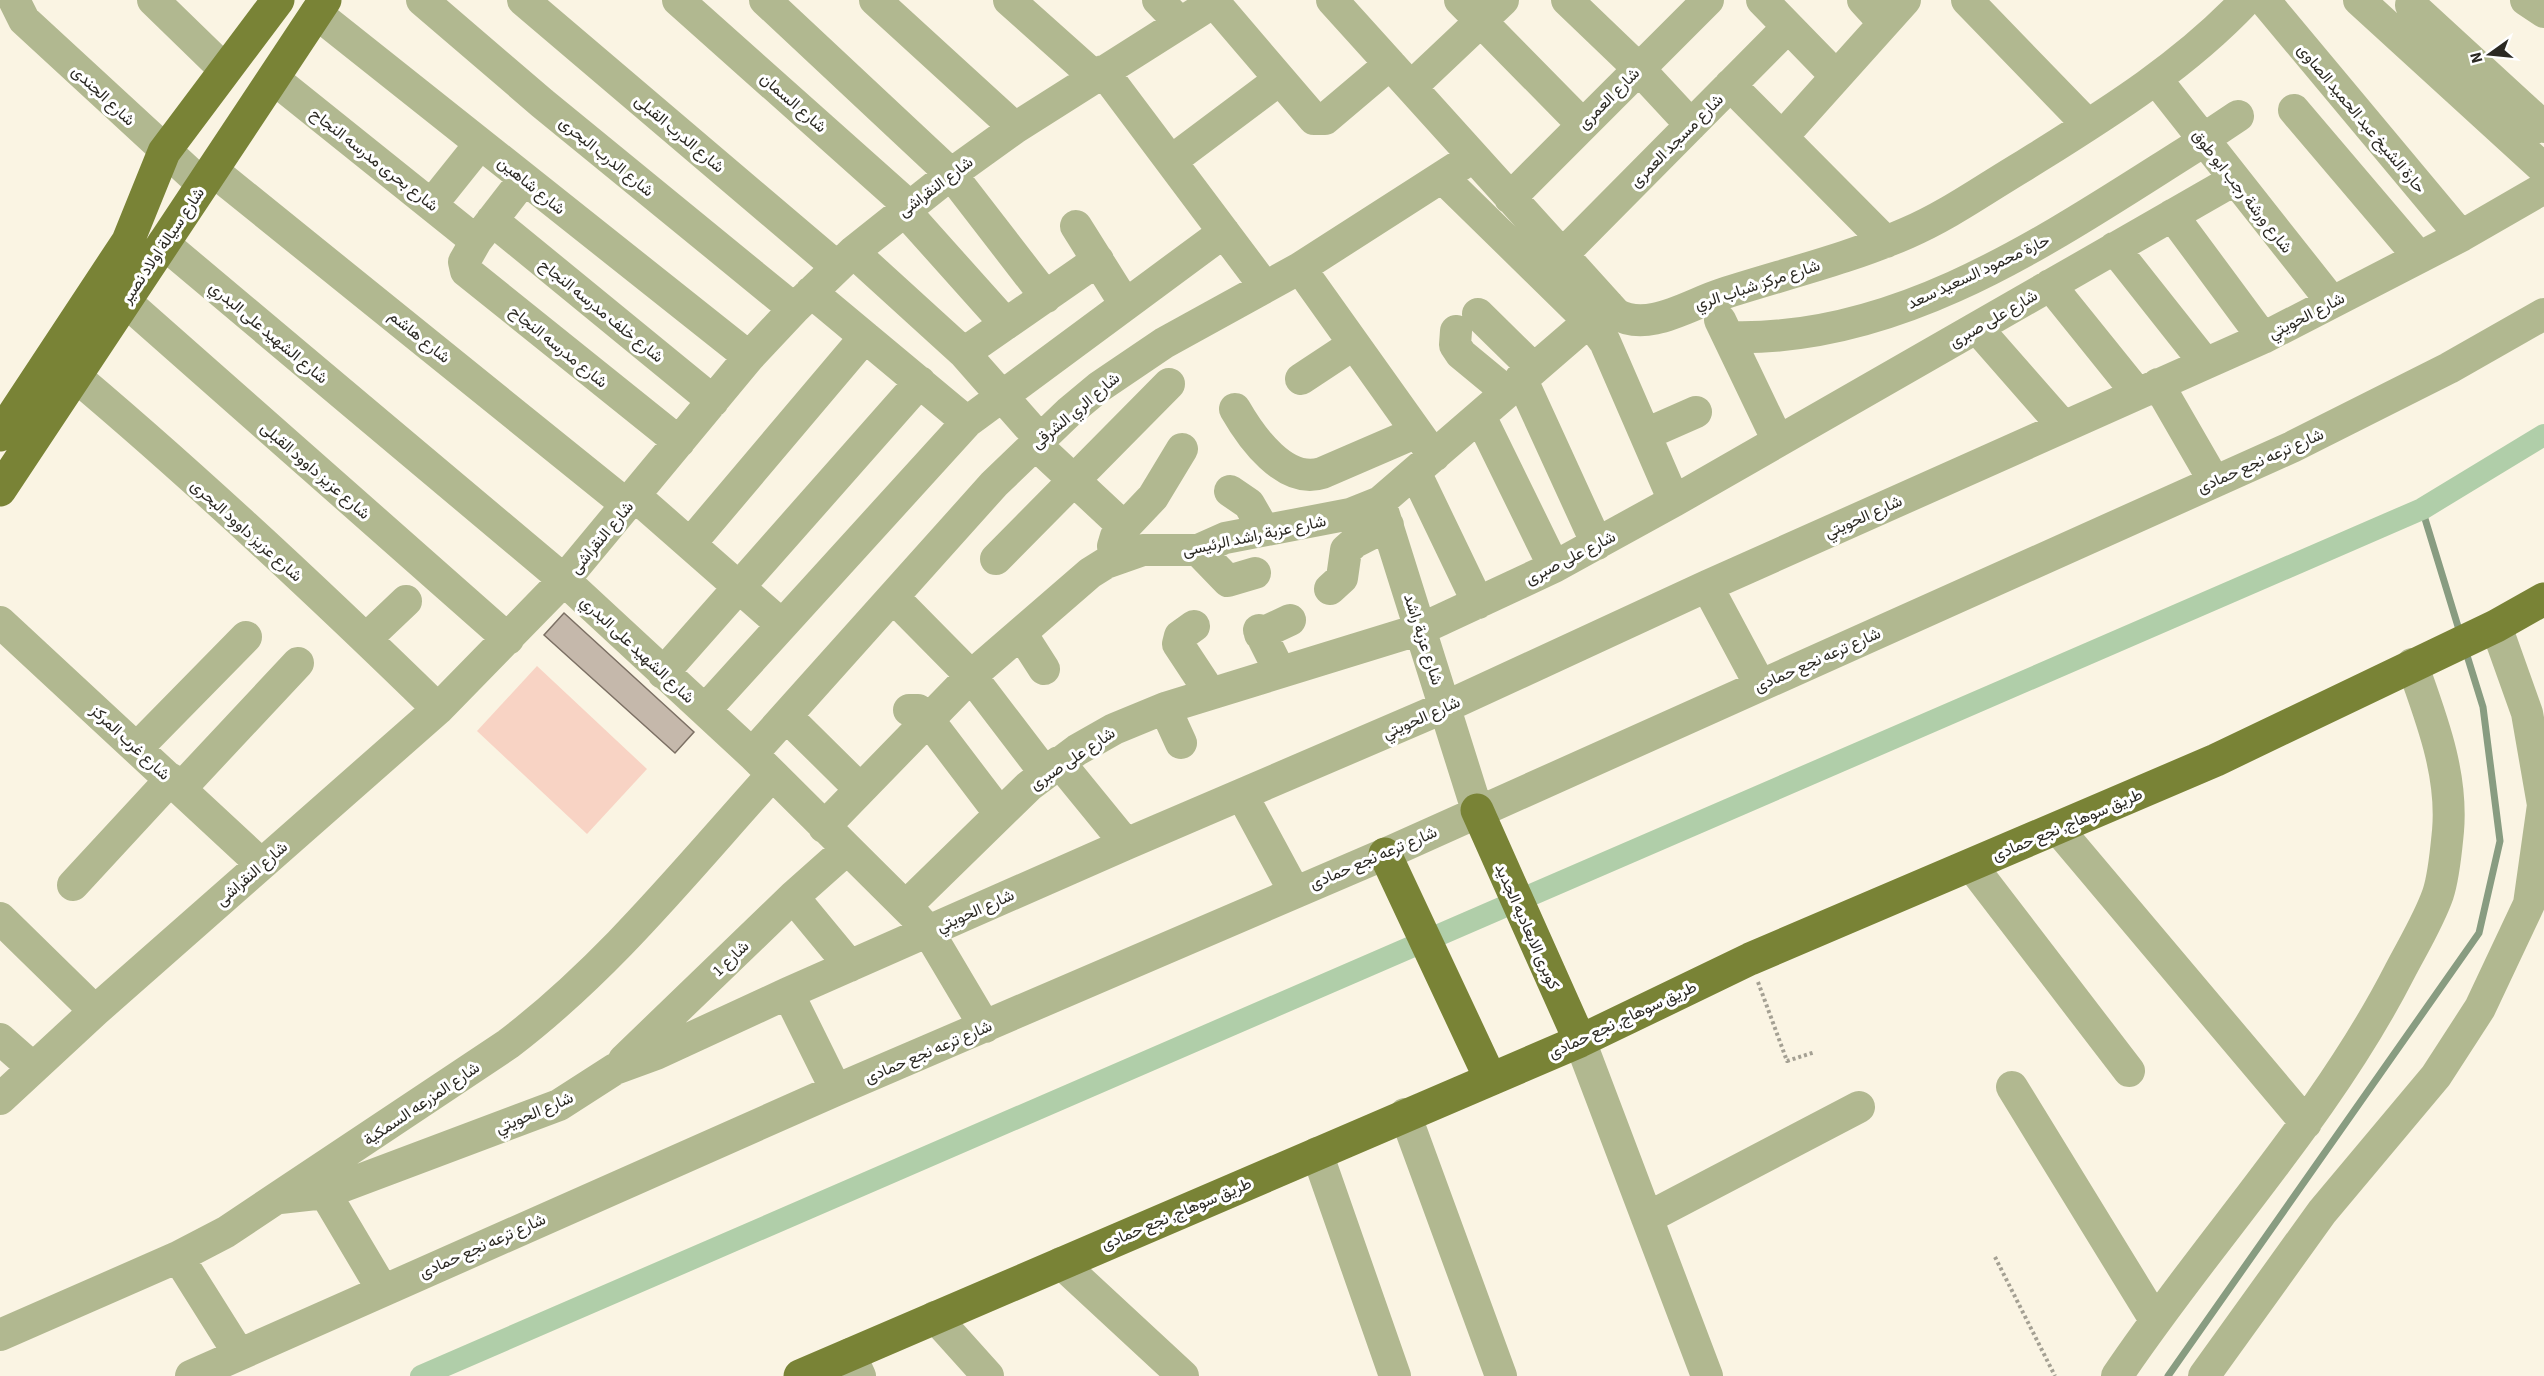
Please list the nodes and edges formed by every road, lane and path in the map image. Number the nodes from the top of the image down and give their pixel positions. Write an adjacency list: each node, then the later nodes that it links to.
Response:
1 (14, 0): 52 (street, شارع الجندى)
2 (153, 0): 35 (street)
3 (278, 0): 30 (main road, شارع سيالة اولاد نصير)
4 (422, 0): 82 (street, شارع الدرب البحرى)
5 (523, 0): 75 (street, شارع الدرب القبلى)
6 (678, 0): 64 (street, شارع السمان)
7 (765, 0): 56 (street)
8 (875, 0): 48 (street)
9 (1009, 0): 36 (street)
10 (1158, 0): 28 (street)
11 (1332, 0): 32 (street, شارع مركز شباب الري)
12 (1503, 0): 26 (street)
13 (1567, 0): 34 (street)
14 (1708, 0): 34 (street, شارع العمرى)
15 (1762, 0): 31 (street)
16 (1863, 0): 29 (street)
17 (1905, 0): 29 (street)
18 (1967, 0): 46 (street)
19 (2246, 0): 38 (street, شارع مركز شباب الري)
20 (2264, 0): 69 (street, حارة الشيخ عبد الحميد الصاوى)
21 (2359, 0): 55 (street)
22 (2526, 0): 27 (street)
23 (1215, 1): 28 (street, شارع النقراشى); 39 (street)
24 (2411, 5): 47 (street)
25 (321, 7): 33 (main road, شارع سيالة اولاد نصير); 51 (street, شارع شاهين)
26 (1470, 11): 41 (street); 44 (street)
27 (2544, 12)
28 (1180, 23): 36 (street, شارع النقراشى)
29 (1884, 23): 37 (street)
30 (257, 25): 33 (main road); 35 (main road, شارع سيالة اولاد نصير)
31 (1788, 27): 37 (street); 40 (street, شارع مسجد العمرى)
32 (1390, 64): 39 (street); 41 (street, شارع مركز شباب الري)
33 (282, 66): 57 (main road, شارع سيالة اولاد نصير); 63 (street, شارع بحرى مدرسه النجاح)
34 (1639, 69): 44 (street, شارع العمرى); 45 (street)
35 (225, 70): 52 (main road, شارع سيالة اولاد نصير)
36 (1098, 73): 48 (street, شارع النقراشى); 54 (street)
37 (1836, 76): 49 (street)
38 (2156, 79): 46 (street, شارع مركز شباب الري); 50 (street, شارع ورشة رجب ابو طوق)
39 (1279, 80): 54 (street)
40 (1730, 85): 45 (street, شارع مسجد العمرى); 49 (street)
41 (1411, 87): 53 (street, شارع مركز شباب الري)
42 (2294, 110): 74 (street)
43 (2238, 116): 50 (street, حارة محمود السعيد سعد)
44 (1582, 124): 62 (street, شارع العمرى)
45 (1691, 125): 73 (street, شارع مسجد العمرى)
46 (2088, 125): 70 (street, شارع مركز شباب الري)
47 (2544, 127)
48 (1015, 128): 56 (street, شارع النقراشى)
49 (1782, 137): 70 (street)
50 (2203, 141): 60 (street, شارع ورشة رجب ابو طوق); 92 (street, حارة محمود السعيد سعد)
51 (480, 144): 59 (street, شارع شاهين); 63 (street)
52 (164, 152): 57 (street, شارع الجندى); 98 (main road, شارع سيالة اولاد نصير)
53 (1473, 157): 58 (street, شارع الري الشرقى); 62 (street, شارع مركز شباب الري)
54 (1171, 161): 68 (street)
55 (2544, 169)
56 (951, 174): 64 (street, شارع النقراشى); 80 (street)
57 (207, 177): 71 (main road, شارع سيالة اولاد نصير); 122 (street, شارع هاشم)
58 (1442, 177): 77 (street, شارع الري الشرقى); 86 (street)
59 (524, 178): 67 (street, شارع مدرسه النجاح); 96 (street, شارع شاهين)
60 (2234, 180): 65 (street, شارع على صبرى); 84 (street, شارع ورشة رجب ابو طوق)
61 (2544, 188): 69 (street, شارع الحويتي)
62 (1509, 198): 73 (street, شارع مركز شباب الري)
63 (432, 204): 67 (street, شارع بحرى مدرسه النجاح)
64 (906, 208): 75 (street, شارع النقراشى); 89 (street, شارع السمان)
65 (2172, 215): 72 (street, شارع على صبرى); 93 (street)
66 (1076, 226): 76 (street)
67 (484, 230): 105 (street, شارع خلف مدرسه النجاح); 115 (street, شارع مدرسه النجاح)
68 (1224, 232): 79 (street); 85 (street)
69 (2461, 236): 74 (street, شارع الحويتي)
70 (1886, 242): 81 (street, شارع مركز شباب الري)
71 (163, 243): 83 (main road, شارع سيالة اولاد نصير); 134 (street, شارع الشهيد على البدري)
72 (2114, 248): 78 (street, شارع على صبرى); 97 (street)
73 (1563, 254): 86 (street, شارع مركز شباب الري)
74 (2420, 257): 84 (street, شارع الحويتي)
75 (845, 260): 82 (street, شارع النقراشى); 95 (street, شارع الدرب القبلى)
76 (1098, 260): 80 (street); 85 (street)
77 (1300, 268): 79 (street, شارع الري الشرقى); 94 (street)
78 (2050, 285): 90 (street, شارع على صبرى); 103 (street)
79 (1265, 287): 113 (street, شارع الري الشرقى)
80 (1046, 297): 89 (street)
81 (1710, 298): 86 (street, شارع مركز شباب الري); 92 (street)
82 (802, 300): 91 (street, شارع الدرب البحرى); 96 (street, شارع النقراشى)
83 (125, 301): 98 (main road, شارع سيالة اولاد نصير); 151 (street, شارع عزيز داوود القبلى)
84 (2332, 302): 93 (street, شارع الحويتي)
85 (1125, 304): 104 (street)
86 (1598, 313): 100 (street, شارع عزبة راشد الرئيسى); 111 (street)
87 (2544, 314): 119 (street, شارع ترعه نجع حمادى)
88 (1467, 323): 100 (street)
89 (1006, 324): 95 (street)
90 (1977, 328): 110 (street); 114 (street, شارع على صبرى)
91 (865, 337): 101 (street, شارع الدرب البحرى); 128 (street)
92 (1729, 337): 114 (street)
93 (2264, 338): 97 (street, شارع الحويتي)
94 (1354, 344): 99 (street); 117 (street)
95 (964, 353): 104 (street, شارع الدرب القبلى)
96 (748, 357): 105 (street, شارع النقراشى)
97 (2205, 363): 103 (street, شارع الحويتي)
98 (63, 366): 112 (main road, شارع سيالة اولاد نصير); 120 (main road, شارع سيالة اولاد نصير); 150 (street, شارع عزيز داوود البحرى)
99 (1301, 379)
100 (1521, 380): 108 (street, شارع عزبة راشد الرئيسى); 127 (street)
101 (920, 382): 109 (street, شارع الدرب البحرى); 136 (street)
102 (1169, 384): 118 (street)
103 (2148, 389): 110 (street, شارع الحويتي); 119 (street)
104 (1003, 395): 109 (street); 113 (street, شارع الدرب القبلى)
105 (713, 401): 115 (street, شارع النقراشى)
106 (1235, 409): 117 (street)
107 (1696, 412): 111 (street)
108 (1480, 416): 117 (street, شارع عزبة راشد الرئيسى); 132 (street)
109 (967, 422): 144 (street)
110 (2063, 426): 135 (street, شارع الحويتي)
111 (1646, 434): 123 (street)
112 (0, 435)
113 (1037, 441): 118 (street, شارع الدرب القبلى); 138 (street, شارع الري الشرقى)
114 (1778, 441): 123 (street, شارع على صبرى)
115 (680, 442): 122 (street, شارع النقراشى)
116 (1182, 448): 125 (street)
117 (1422, 453): 124 (street, شارع عزبة راشد الرئيسى); 141 (street)
118 (1074, 480): 125 (street, شارع الدرب القبلى); 130 (street)
119 (2214, 481): 158 (street, شارع ترعه نجع حمادى)
120 (0, 490)
121 (1230, 491): 126 (street)
122 (631, 501): 128 (street, شارع هاشم); 134 (street, شارع النقراشى)
123 (1674, 501): 127 (street, شارع على صبرى)
124 (1384, 513): 126 (street, شارع عزبة راشد الرئيسى); 137 (street); 146 (street, شارع عزبة راشد)
125 (1124, 527): 131 (street)
126 (1264, 530): 129 (street, شارع عزبة راشد الرئيسى)
127 (1597, 543): 132 (street, شارع على صبرى)
128 (690, 544): 136 (street, شارع هاشم)
129 (1198, 550): 131 (street, شارع عزبة راشد الرئيسى); 133 (street)
130 (996, 559)
131 (1115, 559): 148 (street, شارع عزبة راشد الرئيسى)
132 (1554, 567): 141 (street, شارع على صبرى)
133 (1255, 573)
134 (564, 580): 151 (street, شارع النقراشى); 155 (street, شارع الشهيد على البدري)
135 (1707, 586): 158 (street); 160 (street, شارع الحويتي)
136 (739, 587): 144 (street, شارع هاشم); 155 (street)
137 (1330, 589)
138 (892, 597): 157 (street); 164 (street, شارع الري الشرقى)
139 (2544, 599): 147 (main road, طريق سوهاج, نجع حمادى)
140 (406, 601): 150 (street)
141 (1478, 603): 146 (street, شارع على صبرى)
142 (1290, 620): 156 (street)
143 (0, 622): 168 (street, شارع غرب المركز)
144 (782, 625): 163 (street)
145 (1194, 626): 159 (street)
146 (1421, 629): 156 (street, شارع على صبرى); 160 (street, شارع عزبة راشد)
147 (2486, 631): 152 (main road, طريق سوهاج, نجع حمادى); 171 (street)
148 (1021, 633): 154 (street); 157 (street, شارع عزبة راشد الرئيسى)
149 (246, 637): 168 (street)
150 (366, 639): 162 (street, شارع عزيز داوود البحرى)
151 (508, 639): 162 (street, شارع النقراشى)
152 (2425, 658): 178 (main road, طريق سوهاج, نجع حمادى); 207 (street)
153 (298, 663): 172 (street)
154 (1044, 669)
155 (663, 672): 163 (street, شارع الشهيد على البدري)
156 (1280, 672): 159 (street, شارع على صبرى)
157 (971, 676): 165 (street, شارع عزبة راشد الرئيسى); 170 (street)
158 (1760, 685): 175 (street, شارع ترعه نجع حمادى)
159 (1211, 694): 161 (street, شارع على صبرى)
160 (1445, 707): 174 (street, شارع الحويتي); 175 (street, شارع عزبة راشد)
161 (1165, 708): 167 (street); 170 (street, شارع على صبرى)
162 (438, 709): 182 (street, شارع النقراشى)
163 (705, 710): 169 (street, شارع الشهيد على البدري)
164 (786, 716): 169 (street, شارع الري الشرقى); 173 (street)
165 (927, 718): 166 (street); 173 (street, شارع عزبة راشد الرئيسى); 176 (street)
166 (896, 724)
167 (1181, 743)
168 (138, 747): 172 (street, شارع غرب المركز)
169 (762, 765): 177 (street, شارع الشهيد على البدري); 210 (street, شارع المزرعه السمكية)
170 (1052, 768): 176 (street, شارع على صبرى); 179 (street)
171 (2542, 777): 230 (street)
172 (176, 783): 182 (street, شارع غرب المركز); 184 (street)
173 (860, 789): 177 (street, شارع عزبة راشد الرئيسى)
174 (1242, 795): 179 (street, شارع الحويتي); 185 (street)
175 (1477, 810): 181 (street, شارع ترعه نجع حمادى); 196 (main road, كوبرى الابعاديه الجديد)
176 (1000, 814): 187 (street, شارع على صبرى)
177 (824, 827): 180 (street, شارع الشهيد على البدري)
178 (2058, 829): 183 (main road, طريق سوهاج, نجع حمادى); 207 (street)
179 (1126, 844): 189 (street, شارع الحويتي)
180 (847, 849): 186 (street, شارع 1); 187 (street, شارع الشهيد على البدري)
181 (1384, 854): 185 (street, شارع ترعه نجع حمادى); 201 (main road)
182 (261, 864): 193 (street, شارع النقراشى)
183 (1971, 865): 190 (main road, طريق سوهاج, نجع حمادى); 200 (street)
184 (73, 885)
185 (1294, 891): 194 (street, شارع ترعه نجع حمادى)
186 (793, 897): 191 (street); 199 (street, شارع 1)
187 (906, 906): 189 (street, شارع الشهيد على البدري)
188 (0, 918): 193 (street)
189 (928, 931): 191 (street, شارع الحويتي); 194 (street, شارع الشهيد على البدري)
190 (1750, 959): 196 (main road, طريق سوهاج, نجع حمادى); 197 (path)
191 (850, 966): 192 (street, شارع الحويتي)
192 (788, 993): 199 (street, شارع الحويتي); 203 (street)
193 (95, 1011): 198 (street, شارع النقراشى)
194 (985, 1027): 203 (street, شارع ترعه نجع حمادى)
195 (0, 1039): 198 (street)
196 (1580, 1041): 201 (main road, طريق سوهاج, نجع حمادى); 211 (street)
197 (1815, 1052)
198 (33, 1068): 204 (street, شارع النقراشى)
199 (615, 1069): 209 (street, شارع الحويتي)
200 (2129, 1071)
201 (1490, 1078): 206 (main road, طريق سوهاج, نجع حمادى)
202 (2012, 1087): 217 (street)
203 (836, 1090): 215 (street, شارع ترعه نجع حمادى)
204 (0, 1100)
205 (1859, 1107): 211 (street)
206 (1405, 1113): 208 (main road, طريق سوهاج, نجع حمادى); 226 (street)
207 (2306, 1123): 217 (street)
208 (1317, 1153): 214 (main road, طريق سوهاج, نجع حمادى); 225 (street)
209 (325, 1193): 210 (street, شارع الحويتي); 215 (street)
210 (280, 1198): 212 (street, شارع المزرعه السمكية)
211 (1647, 1218): 227 (street)
212 (178, 1257): 218 (street, شارع المزرعه السمكية); 219 (street)
213 (1995, 1257): 228 (path)
214 (1061, 1263): 216 (main road, طريق سوهاج, نجع حمادى); 224 (street)
215 (382, 1289): 219 (street, شارع ترعه نجع حمادى)
216 (935, 1317): 220 (main road, طريق سوهاج, نجع حمادى); 223 (street)
217 (2155, 1320): 229 (street)
218 (0, 1335)
219 (239, 1354): 221 (street, شارع ترعه نجع حمادى)
220 (855, 1365): 222 (main road, طريق سوهاج, نجع حمادى)
221 (190, 1376)
222 (800, 1376)
223 (988, 1376)
224 (1183, 1376)
225 (1395, 1376)
226 (1501, 1376)
227 (1707, 1376)
228 (2055, 1376)
229 (2117, 1376)
230 (2204, 1376)

